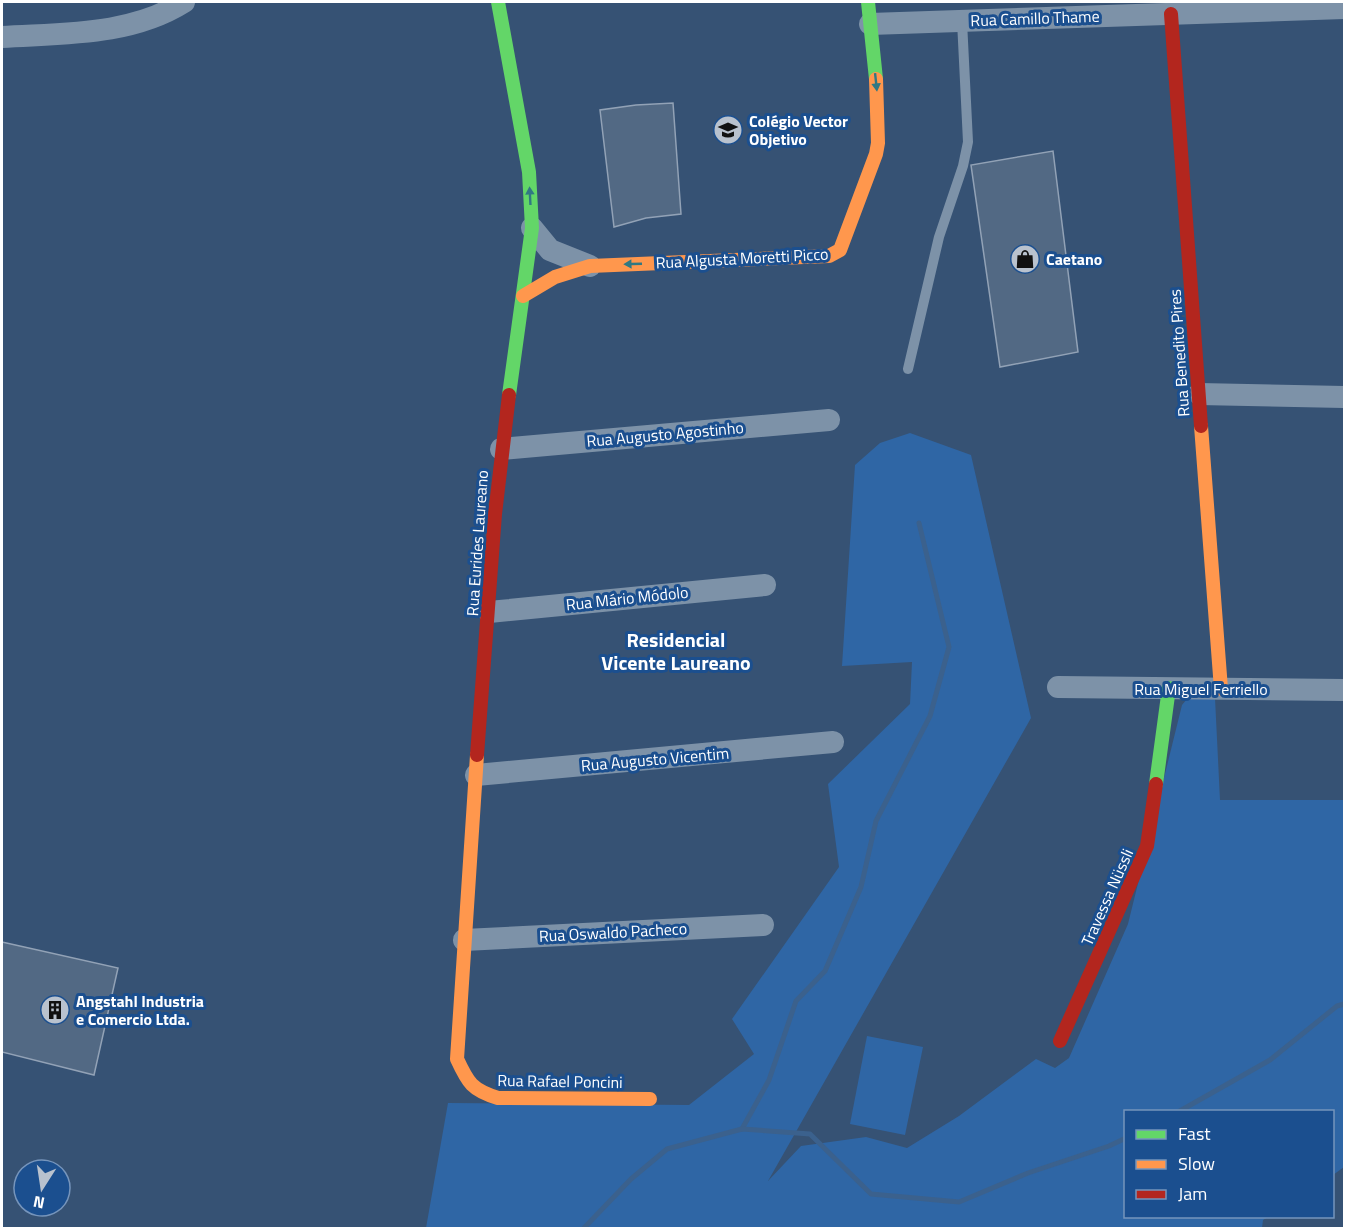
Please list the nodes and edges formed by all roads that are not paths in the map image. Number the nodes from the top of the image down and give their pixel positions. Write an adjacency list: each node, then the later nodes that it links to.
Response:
1 (184, 2): 7 (street)
2 (498, 2): 8 (street, Rua Eurides Laureano, one-way to 2)
3 (1344, 8): 5 (street, Rua Camillo Thame)
4 (869, 13): 6 (street, Rua Camillo Thame); 9 (street, Rua Algusta Moretti Picco, one-way to 9)
5 (1171, 14): 6 (street, Rua Camillo Thame); 12 (street, Rua Benedito Pires)
6 (962, 21): 11 (lane)
7 (2, 37)
8 (532, 228): 9 (street, Rua Algusta Moretti Picco); 10 (street, Rua Eurides Laureano)
9 (590, 266): 10 (street, Rua Algusta Moretti Picco)
10 (523, 296): 15 (street, Rua Eurides Laureano)
11 (908, 369)
12 (1199, 394): 13 (street); 20 (street, Rua Benedito Pires)
13 (1344, 397)
14 (829, 420): 15 (street, Rua Augusto Agostinho)
15 (501, 449): 17 (street, Rua Eurides Laureano)
16 (765, 585): 17 (street, Rua Mário Módolo)
17 (489, 612): 23 (street, Rua Eurides Laureano)
18 (1058, 687): 19 (street, Rua Miguel Ferriello)
19 (1169, 688): 20 (street, Rua Miguel Ferriello); 26 (street, Travessa Nüssli)
20 (1221, 689): 21 (street, Rua Miguel Ferriello)
21 (1344, 690)
22 (833, 742): 23 (street, Rua Augusto Vicentim)
23 (476, 775): 25 (street, Rua Eurides Laureano)
24 (763, 925): 25 (street, Rua Oswaldo Pacheco)
25 (464, 940): 27 (street, Rua Eurides Laureano)
26 (1060, 1041)
27 (473, 1086): 28 (street, Rua Rafael Poncini)
28 (650, 1099)

